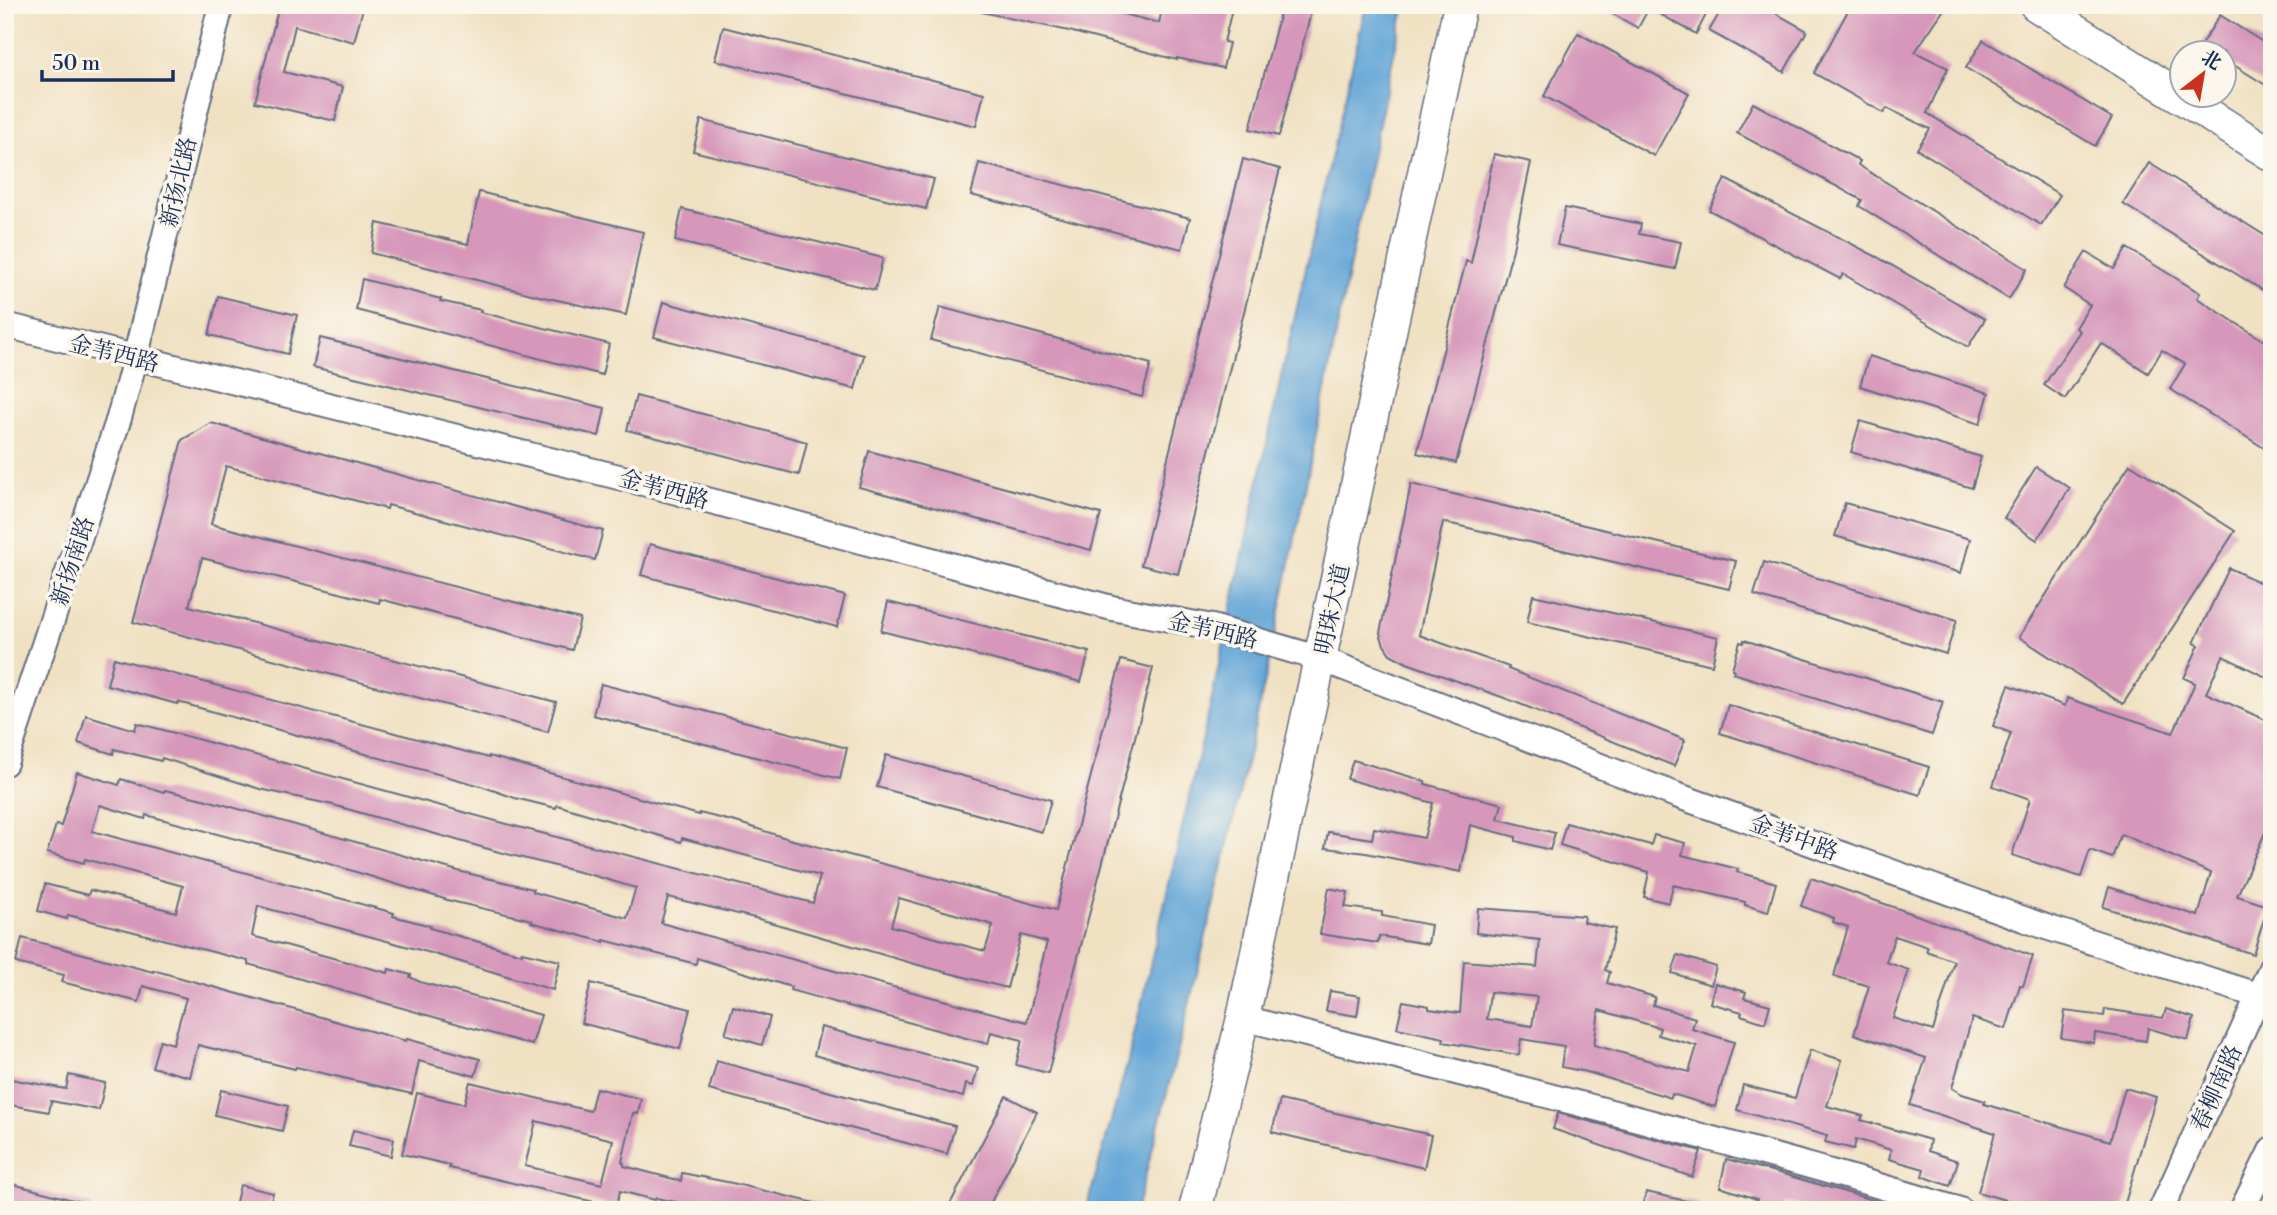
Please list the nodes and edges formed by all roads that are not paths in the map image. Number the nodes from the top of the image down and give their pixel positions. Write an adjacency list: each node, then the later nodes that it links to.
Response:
1 (220, 5): 11 (street, 新扬北路)
2 (1441, 5): 12 (main road, 明珠大道)
3 (1460, 5): 12 (main road, 明珠大道)
4 (2036, 5): 9 (main road)
5 (2073, 5): 6 (main road)
6 (2168, 65)
7 (2237, 108): 8 (main road)
8 (2272, 131)
9 (2272, 155)
10 (5, 325): 11 (street, 金苇西路)
11 (135, 359): 12 (street, 金苇西路); 13 (street, 新扬南路)
12 (1302, 653): 15 (street, 金苇中路); 16 (main road, 明珠大道); 18 (main road, 明珠大道)
13 (5, 763)
14 (2272, 966): 15 (street, 春柳南路)
15 (2265, 997): 21 (street, 春柳南路)
16 (1243, 1018): 19 (main road, 明珠大道); 20 (street)
17 (2272, 1149): 22 (street)
18 (1176, 1210)
19 (1195, 1210)
20 (1961, 1210)
21 (2161, 1210)
22 (2242, 1210)

